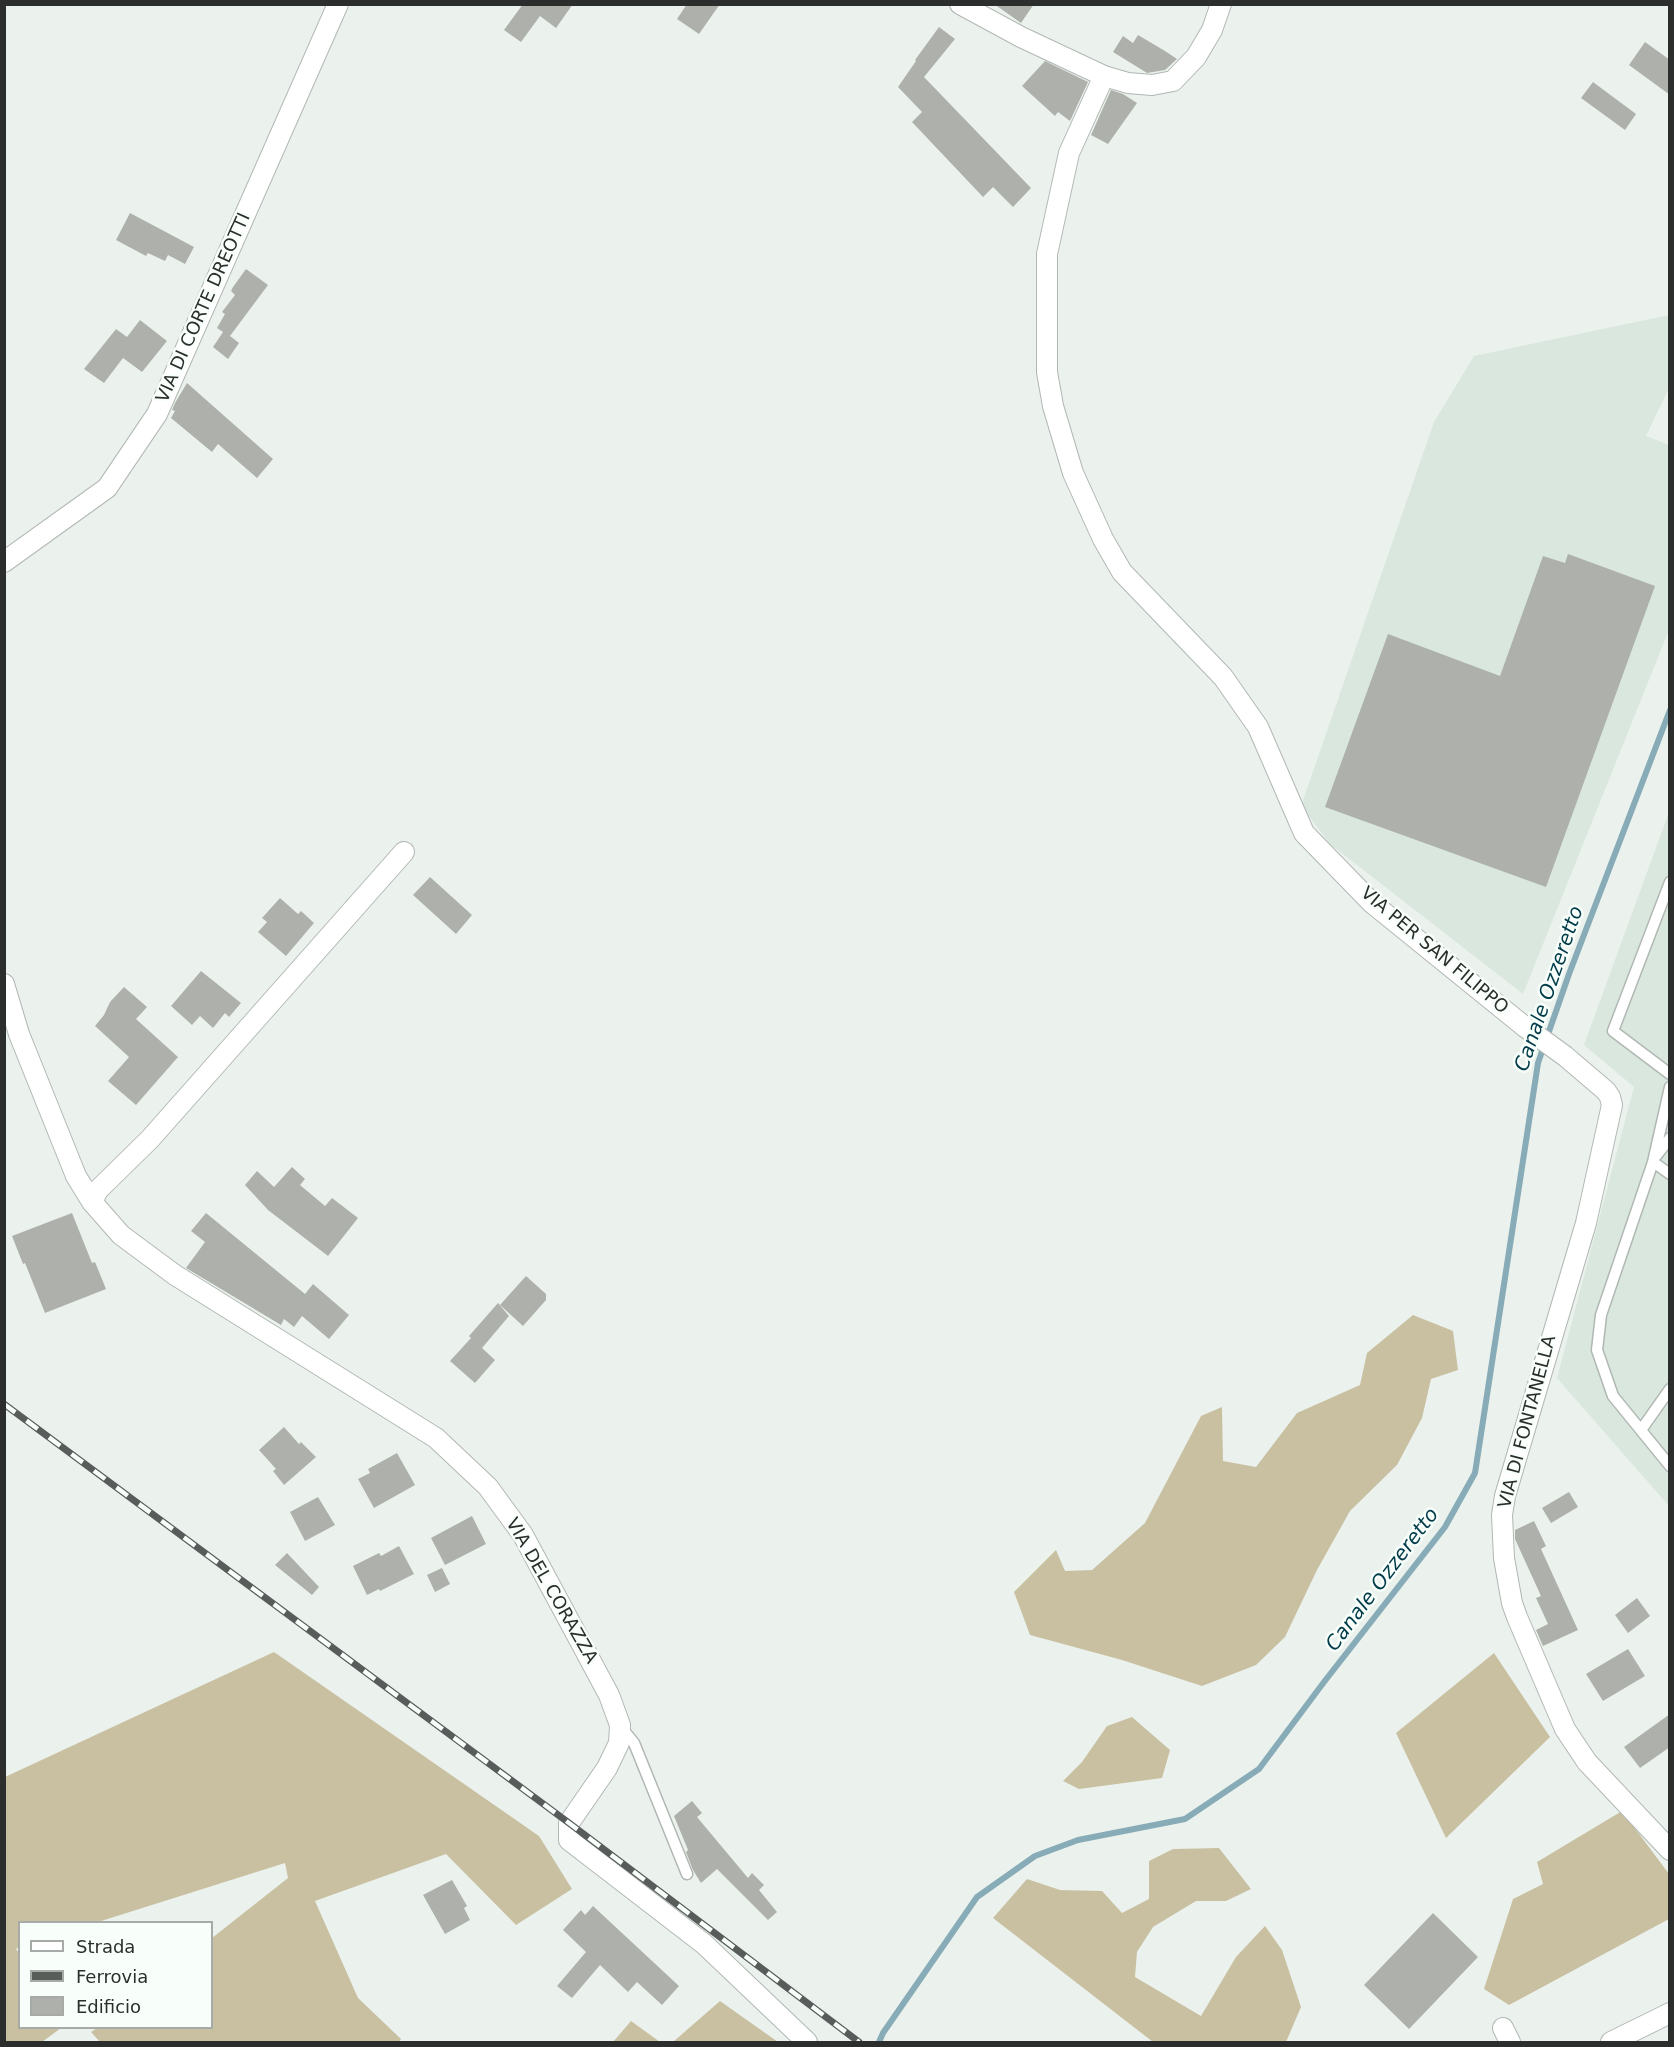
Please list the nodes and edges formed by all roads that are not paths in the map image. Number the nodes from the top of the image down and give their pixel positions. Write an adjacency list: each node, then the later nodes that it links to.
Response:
1 (338, 4): 5 (street, VIA DI CORTE DREOTTI)
2 (960, 4): 4 (street)
3 (1221, 4): 4 (street)
4 (1104, 76): 9 (street, VIA PER SAN FILIPPO)
5 (4, 562)
6 (404, 852): 16 (street)
7 (1670, 882): 11 (lane)
8 (4, 984): 10 (street)
9 (1525, 1027): 21 (street, VIA DI FONTANELLA)
10 (12, 1034): 16 (street, VIA DEL CORAZZA)
11 (1670, 1074)
12 (1670, 1087): 14 (lane)
13 (1670, 1138): 14 (lane)
14 (1653, 1161): 15 (lane); 18 (lane)
15 (1670, 1174)
16 (92, 1202): 20 (street, VIA DEL CORAZZA)
17 (1670, 1389): 18 (lane)
18 (1641, 1430): 19 (lane)
19 (1670, 1466)
20 (620, 1725): 22 (lane); 24 (street)
21 (1670, 1850)
22 (687, 1874)
23 (1670, 2013): 25 (street)
24 (807, 2043)
25 (1611, 2043)

